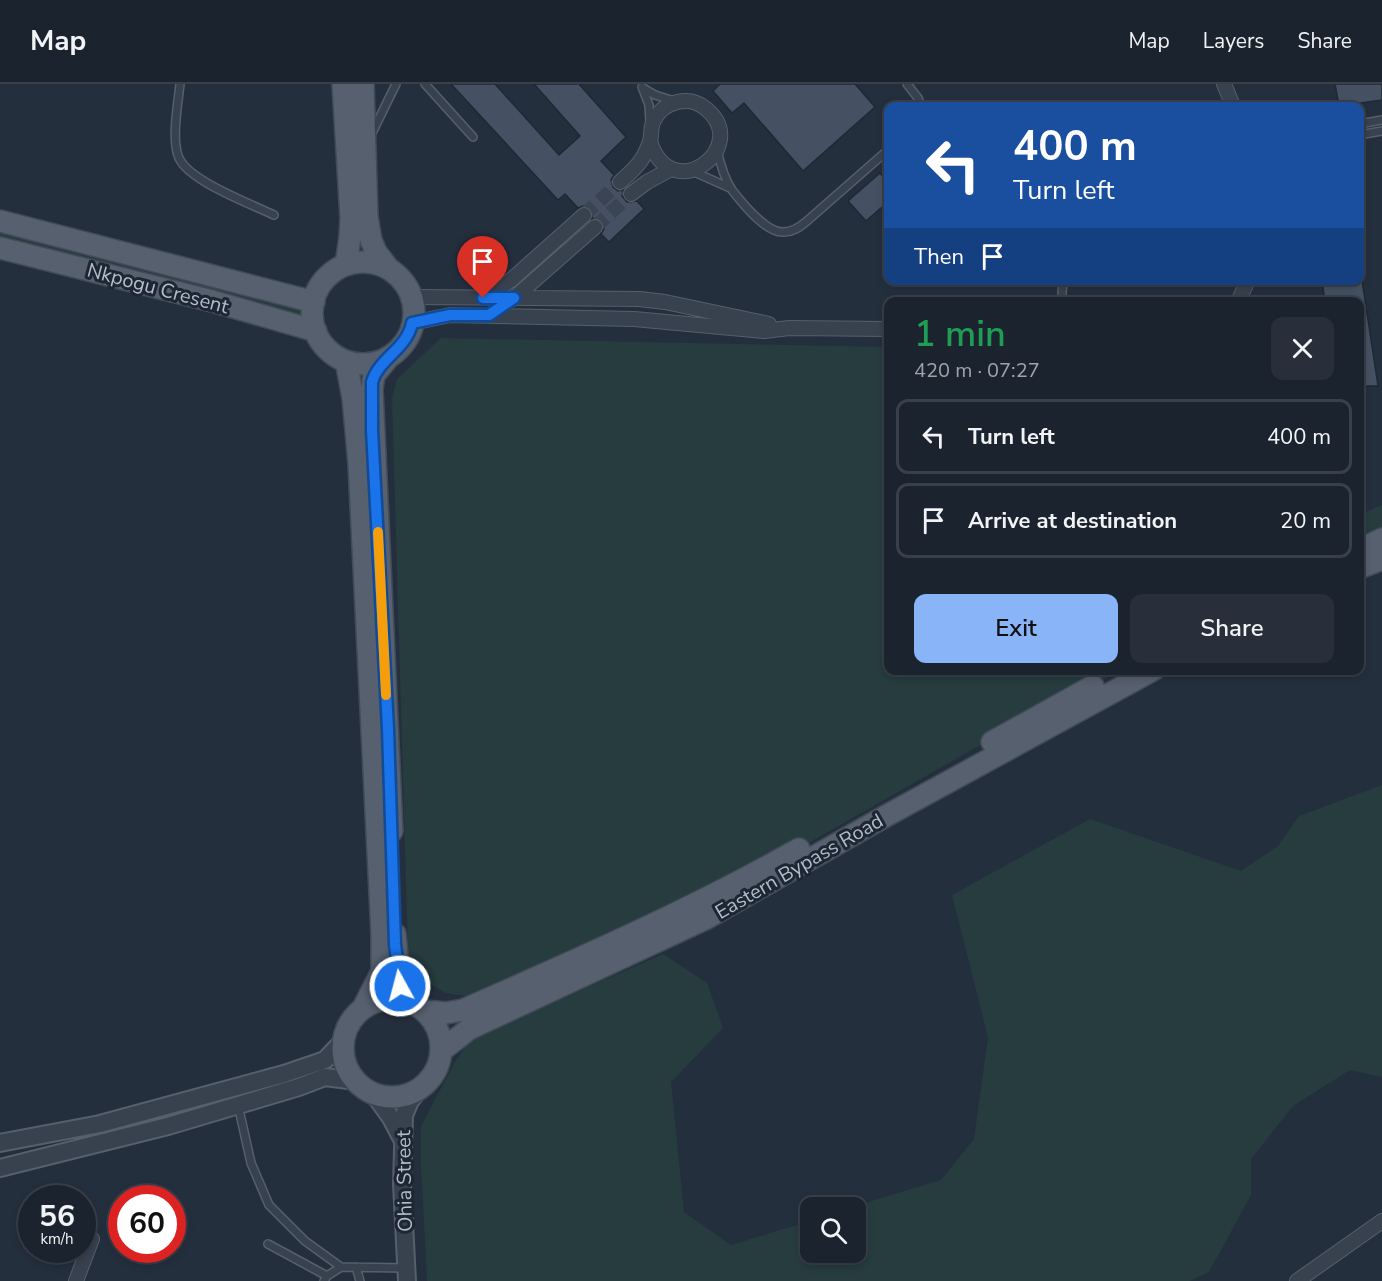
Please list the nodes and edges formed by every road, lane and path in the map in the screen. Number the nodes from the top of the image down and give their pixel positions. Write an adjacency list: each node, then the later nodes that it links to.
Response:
1 (180, 84): 26 (lane)
2 (343, 84): 31 (main road)
3 (363, 84): 18 (main road)
4 (396, 84): 18 (lane)
5 (425, 84): 17 (lane)
6 (907, 84): 10 (lane)
7 (1224, 84): 11 (street)
8 (641, 86): 9 (lane); 16 (lane)
9 (678, 102): 16 (street); 19 (street)
10 (920, 102)
11 (1231, 102)
12 (1382, 120): 13 (lane)
13 (1364, 123)
14 (1382, 131): 15 (lane)
15 (1364, 134)
16 (650, 136): 21 (street); 23 (street)
17 (473, 137)
18 (364, 148): 32 (main road)
19 (717, 150): 22 (street); 24 (lane)
20 (884, 154): 24 (lane)
21 (671, 169): 22 (street); 25 (street)
22 (692, 171): 24 (lane)
23 (620, 182)
24 (732, 189)
25 (631, 194)
26 (274, 215)
27 (584, 215): 36 (street)
28 (0, 221): 38 (main road, Nkpogu Cresent)
29 (594, 227): 37 (street)
30 (0, 248): 43 (main road, Nkpogu Cresent)
31 (346, 265): 32 (main road); 38 (main road)
32 (388, 269): 35 (main road)
33 (1062, 285): 34 (lane)
34 (1062, 294)
35 (412, 297): 36 (street); 40 (main road)
36 (483, 298): 37 (street)
37 (514, 298): 39 (street); 41 (street)
38 (314, 302): 43 (main road)
39 (489, 315): 40 (street); 41 (street)
40 (412, 323): 44 (main road)
41 (789, 328): 42 (street)
42 (884, 329)
43 (316, 331): 45 (main road)
44 (389, 357): 45 (main road); 52 (main road)
45 (346, 361): 53 (main road)
46 (1382, 539): 47 (main road)
47 (1364, 548)
48 (1382, 559): 49 (main road)
49 (1364, 566)
50 (1114, 675): 52 (main road, Eastern Bypass Road)
51 (1144, 675): 55 (main road, Eastern Bypass Road)
52 (416, 1006): 53 (main road); 55 (main road)
53 (363, 1008): 54 (main road)
54 (344, 1040): 56 (main road); 60 (street)
55 (441, 1051): 57 (main road)
56 (356, 1081): 58 (main road); 59 (street)
57 (421, 1087): 58 (main road); 61 (street, Ohia Street)
58 (374, 1093): 61 (street)
59 (238, 1105): 63 (street); 68 (lane)
60 (100, 1124): 62 (street); 63 (street)
61 (402, 1140): 70 (street, Ohia Street)
62 (0, 1143)
63 (106, 1143): 64 (street)
64 (0, 1167)
65 (1382, 1221): 74 (street)
66 (268, 1244): 71 (lane)
67 (83, 1263): 72 (street)
68 (341, 1267): 69 (lane); 71 (lane)
69 (356, 1267): 70 (lane); 73 (lane)
70 (407, 1275)
71 (326, 1278)
72 (76, 1281)
73 (360, 1281)
74 (1297, 1281)

